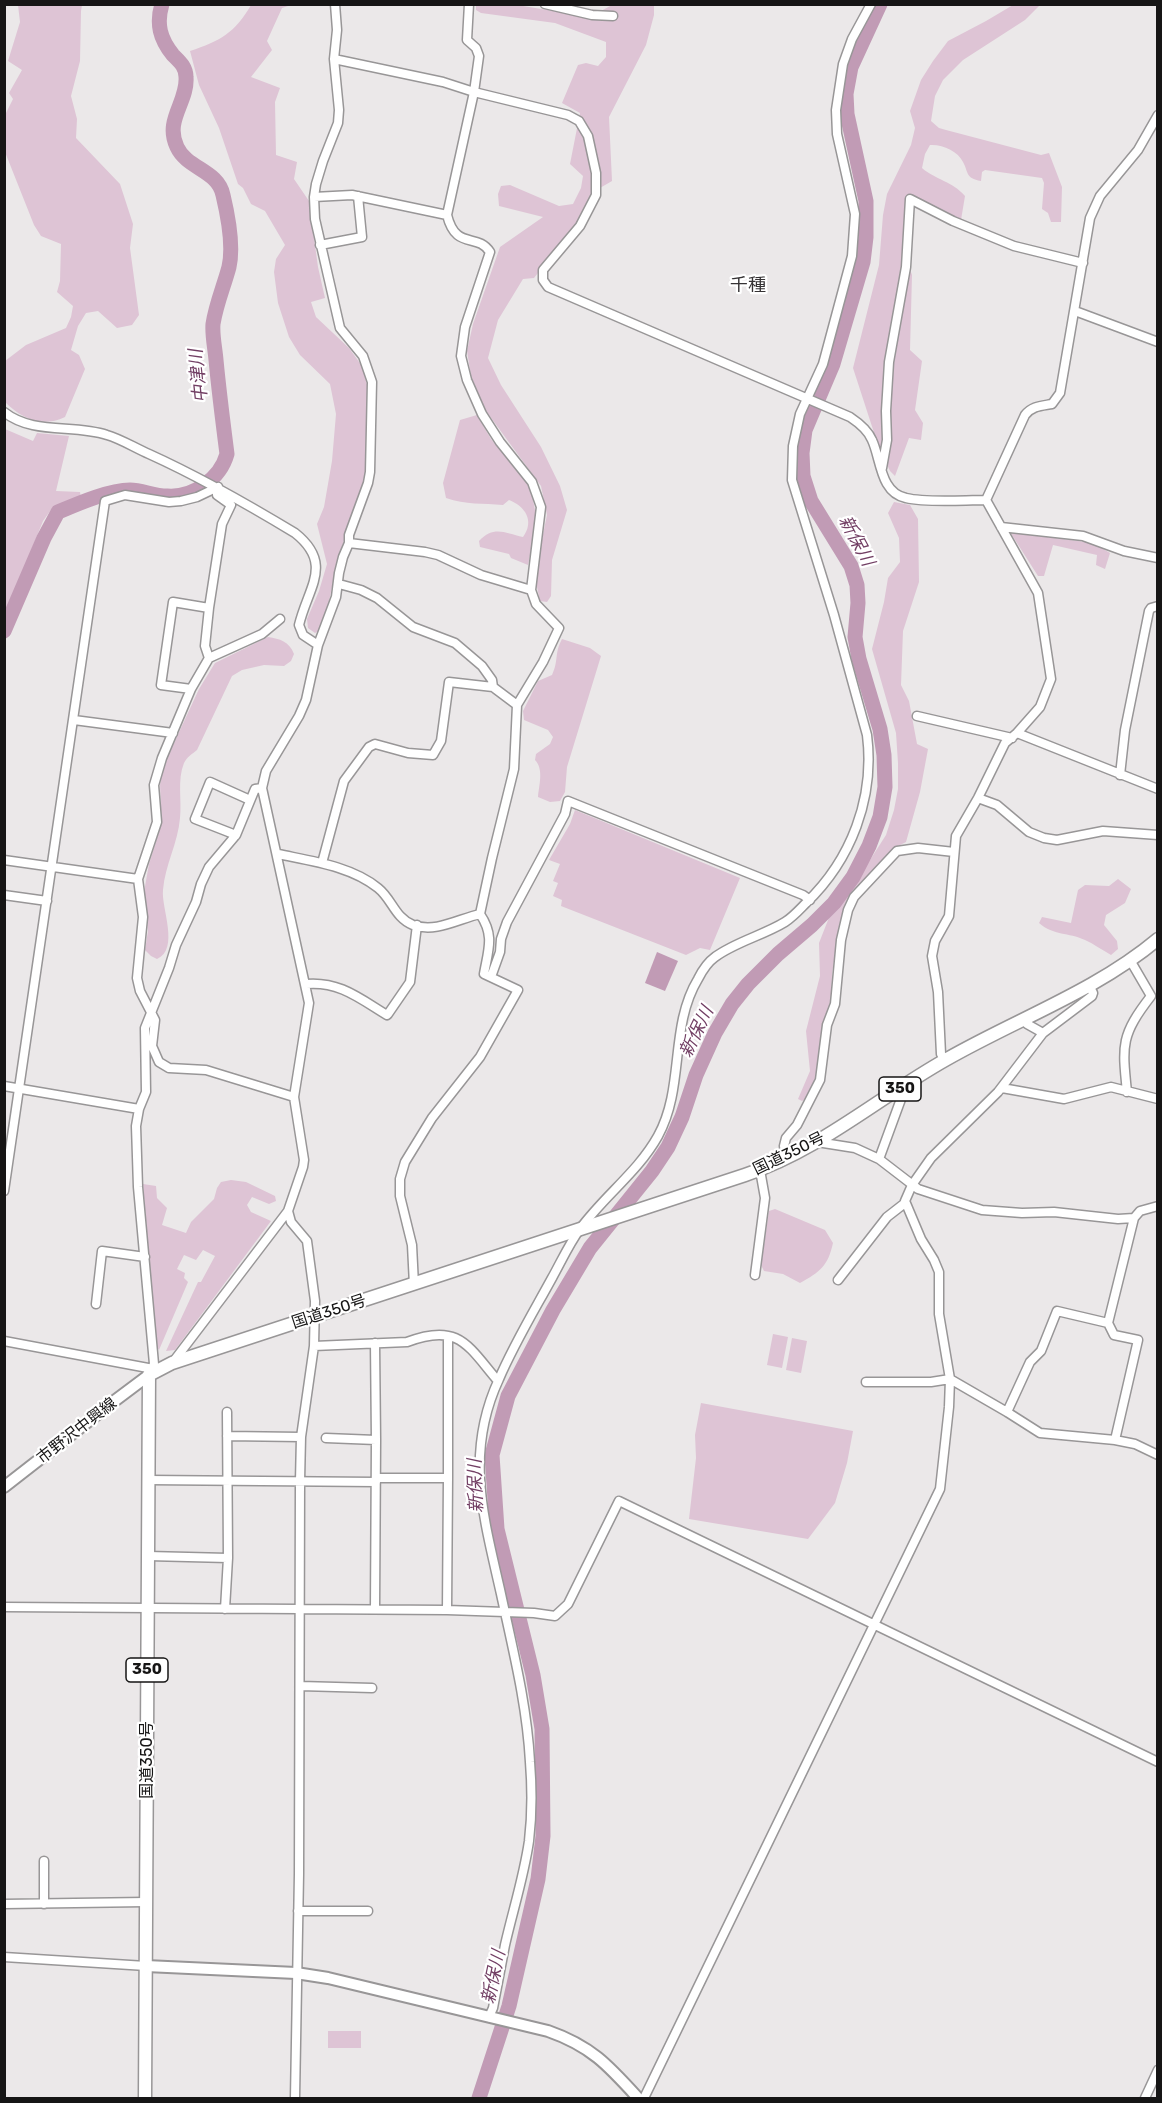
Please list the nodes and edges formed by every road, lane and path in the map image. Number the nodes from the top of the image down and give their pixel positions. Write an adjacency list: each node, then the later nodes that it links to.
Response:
1 (335, 4): 7 (street)
2 (469, 4): 8 (street)
3 (545, 4): 5 (street)
4 (871, 4): 18 (street)
5 (567, 7): 6 (street)
6 (613, 16)
7 (334, 59): 8 (street); 11 (street)
8 (474, 92): 13 (street); 18 (street)
9 (1158, 115): 10 (street)
10 (1153, 134): 15 (street)
11 (314, 196): 12 (street); 14 (street)
12 (358, 196): 13 (street); 14 (street)
13 (447, 215): 27 (street)
14 (320, 244): 24 (street)
15 (1083, 264): 16 (street); 20 (street)
16 (1075, 311): 17 (street); 22 (street)
17 (1158, 342)
18 (807, 397): 20 (street); 54 (street)
19 (4, 412): 21 (street)
20 (882, 471): 22 (street)
21 (216, 486): 29 (street); 31 (street); 37 (street)
22 (986, 500): 23 (street)
23 (1001, 527): 25 (street); 39 (street)
24 (349, 543): 26 (street); 27 (street)
25 (1158, 558)
26 (339, 584): 31 (street); 33 (street)
27 (531, 590): 35 (street)
28 (1158, 606): 40 (street)
29 (209, 608): 32 (street); 34 (street)
30 (280, 619): 32 (street)
31 (318, 645): 41 (street)
32 (209, 658): 34 (street)
33 (493, 687): 35 (street); 50 (street)
34 (191, 689): 38 (street)
35 (517, 705): 56 (street)
36 (917, 716): 39 (street)
37 (75, 720): 38 (street); 51 (street)
38 (173, 734): 52 (street)
39 (1014, 736): 40 (street); 43 (street)
40 (1120, 775): 42 (street)
41 (262, 788): 44 (street); 48 (street)
42 (1158, 789)
43 (978, 798): 46 (street); 47 (street)
44 (250, 800): 45 (street); 45 (street)
45 (236, 835): 63 (street)
46 (1158, 835)
47 (954, 852): 66 (street); 76 (street)
48 (278, 854): 50 (street); 61 (street)
49 (4, 860): 51 (street)
50 (322, 863): 57 (street)
51 (53, 866): 52 (street); 55 (street)
52 (138, 879): 63 (street)
53 (4, 895): 55 (street)
54 (810, 900): 60 (street); 85 (street)
55 (47, 901): 68 (street)
56 (480, 914): 57 (street); 60 (street)
57 (417, 925): 61 (street)
58 (1158, 939): 59 (highway, 国道350号 / 350)
59 (1130, 960): 62 (highway, 国道350号 / 350); 71 (street)
60 (490, 977): 89 (street)
61 (306, 984): 72 (street)
62 (1089, 985): 65 (street); 66 (highway, 国道350号 / 350)
63 (150, 1011): 72 (street); 74 (street)
64 (1027, 1024): 65 (street)
65 (1043, 1034): 69 (street)
66 (945, 1060): 70 (highway, 国道350号 / 350)
67 (4, 1086): 68 (street)
68 (19, 1088): 74 (street); 80 (street)
69 (1002, 1088): 71 (street); 79 (street)
70 (900, 1089): 75 (highway, 国道350号 / 350); 77 (street)
71 (1127, 1092): 73 (street)
72 (294, 1097): 83 (street)
73 (1158, 1099)
74 (139, 1109): 86 (street)
75 (817, 1142): 76 (highway, 国道350号 / 350); 77 (street)
76 (786, 1159): 78 (highway, 国道350号 / 350)
77 (879, 1159): 79 (street)
78 (760, 1170): 85 (highway, 国道350号 / 350); 87 (street)
79 (912, 1185): 81 (street); 84 (street)
80 (4, 1191)
81 (905, 1203): 88 (street); 99 (street)
82 (1158, 1206): 84 (street)
83 (288, 1210): 91 (street); 97 (street)
84 (1134, 1218): 92 (street)
85 (585, 1227): 89 (highway, 国道350号 / 350); 100 (street)
86 (145, 1257): 90 (street); 98 (street)
87 (755, 1275)
88 (838, 1280)
89 (414, 1285): 91 (highway, 国道350号 / 350)
90 (96, 1304)
91 (314, 1316): 96 (street); 97 (highway, 国道350号 / 350)
92 (1108, 1323): 103 (street); 108 (street)
93 (448, 1336): 95 (street); 100 (street); 110 (street)
94 (4, 1341): 98 (street)
95 (375, 1343): 96 (street); 107 (street)
96 (314, 1346): 105 (street)
97 (172, 1363): 98 (highway, 国道350号 / 350)
98 (150, 1375): 111 (highway, 国道350号 / 350); 115 (main road, 市野沢中興線)
99 (950, 1379): 101 (street); 103 (street); 125 (street)
100 (498, 1381): 124 (street)
101 (866, 1382)
102 (227, 1412): 104 (street)
103 (1007, 1412): 108 (street)
104 (227, 1436): 105 (street); 112 (street)
105 (302, 1437): 114 (street)
106 (326, 1438): 107 (street)
107 (376, 1440): 113 (street)
108 (1115, 1440): 109 (street)
109 (1158, 1455)
110 (448, 1478): 113 (street); 123 (street)
111 (148, 1480): 112 (street); 116 (highway, 国道350号 / 350)
112 (227, 1480): 114 (street); 117 (street)
113 (376, 1480): 114 (street); 122 (street)
114 (300, 1481): 121 (street)
115 (4, 1487)
116 (148, 1556): 117 (street); 119 (highway, 国道350号 / 350)
117 (228, 1558): 120 (street)
118 (4, 1607): 119 (street)
119 (147, 1608): 120 (street); 130 (highway, 国道350号 / 350)
120 (225, 1609): 121 (street)
121 (300, 1609): 122 (street); 126 (street)
122 (375, 1609): 123 (street)
123 (447, 1610): 124 (street)
124 (505, 1612): 125 (street); 138 (street)
125 (874, 1625): 128 (street); 143 (street)
126 (300, 1686): 127 (street); 133 (street)
127 (372, 1688)
128 (1158, 1762)
129 (44, 1861): 132 (street)
130 (146, 1902): 132 (street); 136 (highway, 国道350号 / 350)
131 (4, 1904): 132 (street)
132 (44, 1904)
133 (298, 1911): 134 (street); 137 (street)
134 (368, 1911)
135 (4, 1957): 136 (street)
136 (146, 1966): 137 (main road); 140 (highway, 国道350号 / 350)
137 (296, 1972): 138 (main road); 141 (street)
138 (489, 2017): 142 (main road)
139 (1158, 2070): 144 (street)
140 (145, 2098)
141 (295, 2098)
142 (638, 2098)
143 (644, 2098)
144 (1144, 2098)

